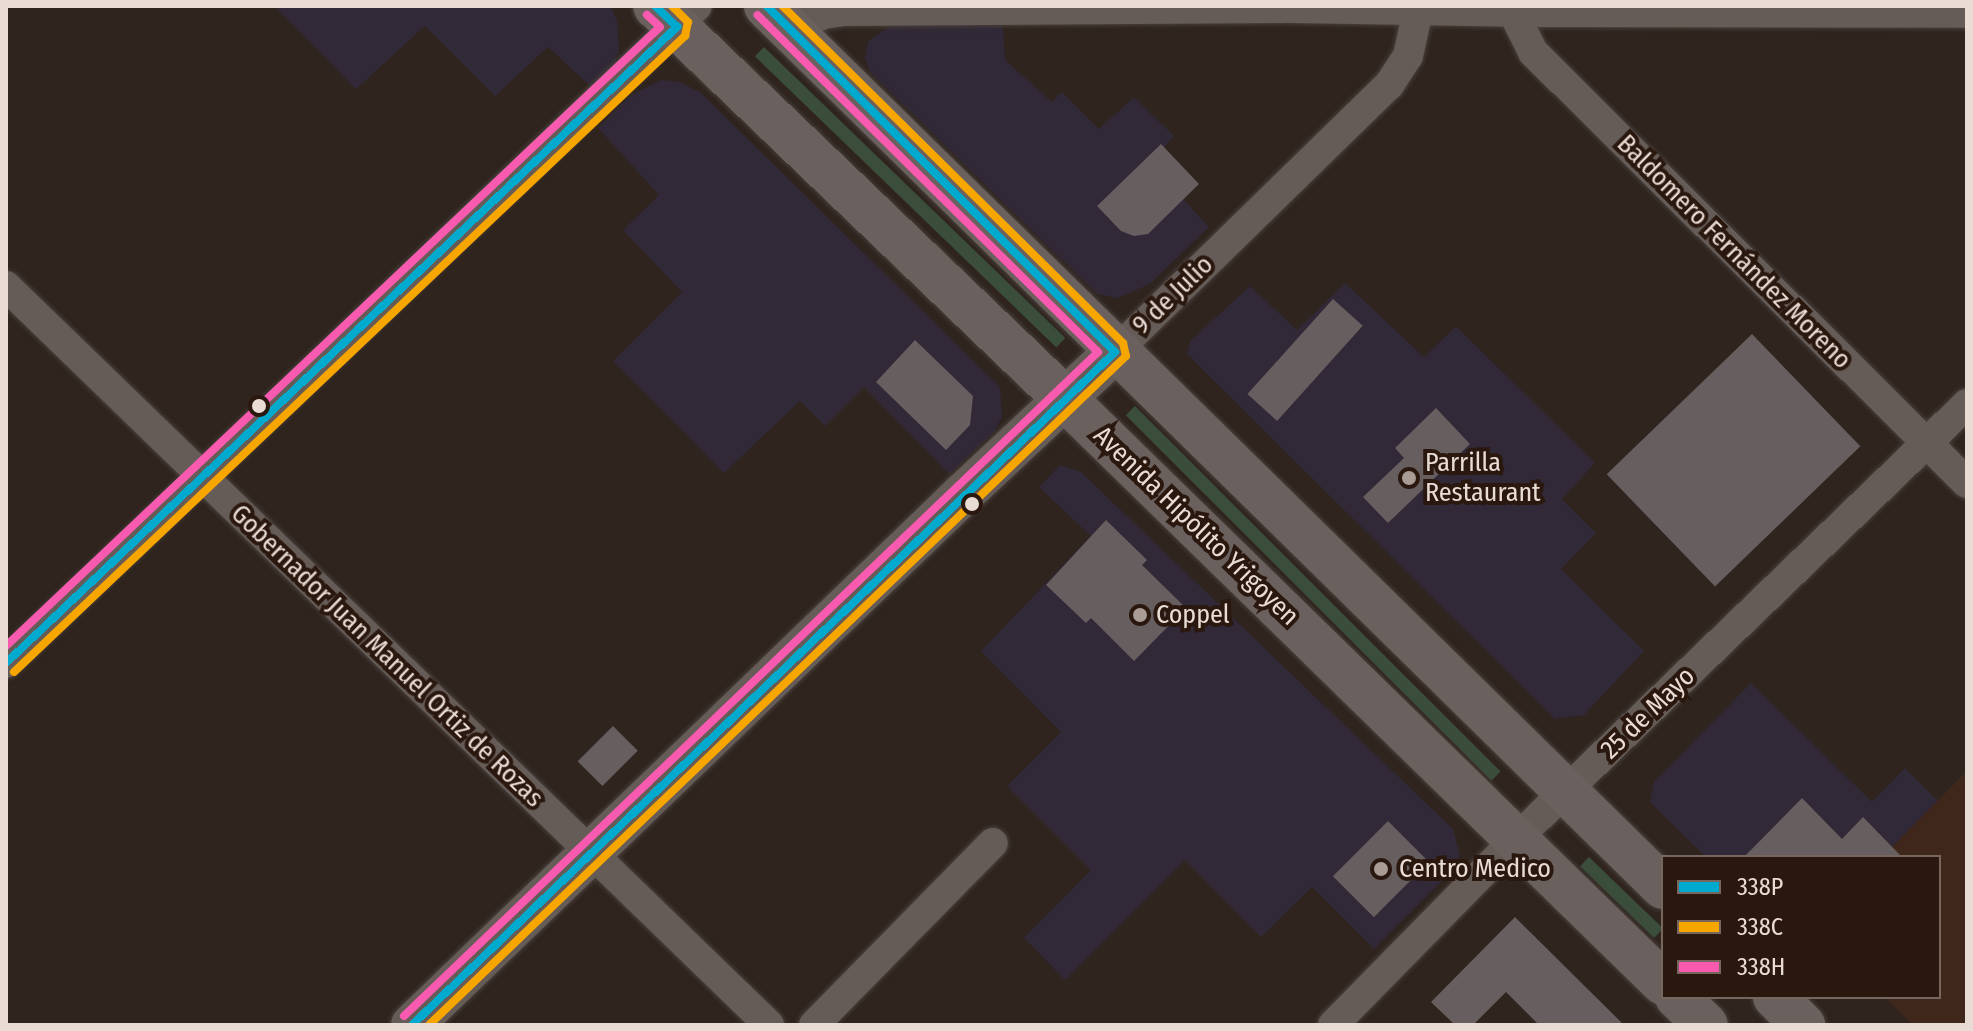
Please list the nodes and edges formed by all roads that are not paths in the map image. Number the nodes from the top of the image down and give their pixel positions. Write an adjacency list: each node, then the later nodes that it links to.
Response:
1 (1293, 7): 2 (street); 6 (street)
2 (1418, 10): 4 (street); 8 (street, 9 de Julio)
3 (1958, 11): 4 (street)
4 (1513, 12): 11 (street, Baldomero Fernández Moreno)
5 (677, 13): 9 (main road, Avenida Hipólito Yrigoyen); 12 (street)
6 (778, 17): 8 (main road)
7 (6, 286): 12 (street, Gobernador Juan Manuel Ortiz de Rozas)
8 (1115, 352): 9 (street, 9 de Julio); 15 (main road)
9 (1065, 399): 16 (main road, Avenida Hipólito Yrigoyen); 18 (street, 9 de Julio)
10 (1967, 404): 11 (street, 25 de Mayo)
11 (1928, 443): 13 (street, Baldomero Fernández Moreno); 15 (street, 25 de Mayo)
12 (201, 476): 14 (street); 18 (street, Gobernador Juan Manuel Ortiz de Rozas)
13 (1967, 483)
14 (6, 663)
15 (1566, 792): 16 (street, 25 de Mayo); 19 (main road)
16 (1515, 840): 20 (main road, Avenida Hipólito Yrigoyen); 26 (street, 25 de Mayo)
17 (993, 843): 25 (street)
18 (590, 853): 23 (street, 9 de Julio); 24 (street, Gobernador Juan Manuel Ortiz de Rozas)
19 (1661, 885)
20 (1661, 981)
21 (1679, 999): 27 (main road)
22 (1777, 999): 28 (main road)
23 (412, 1025)
24 (769, 1025)
25 (814, 1025)
26 (1333, 1025)
27 (1706, 1025)
28 (1803, 1025)

